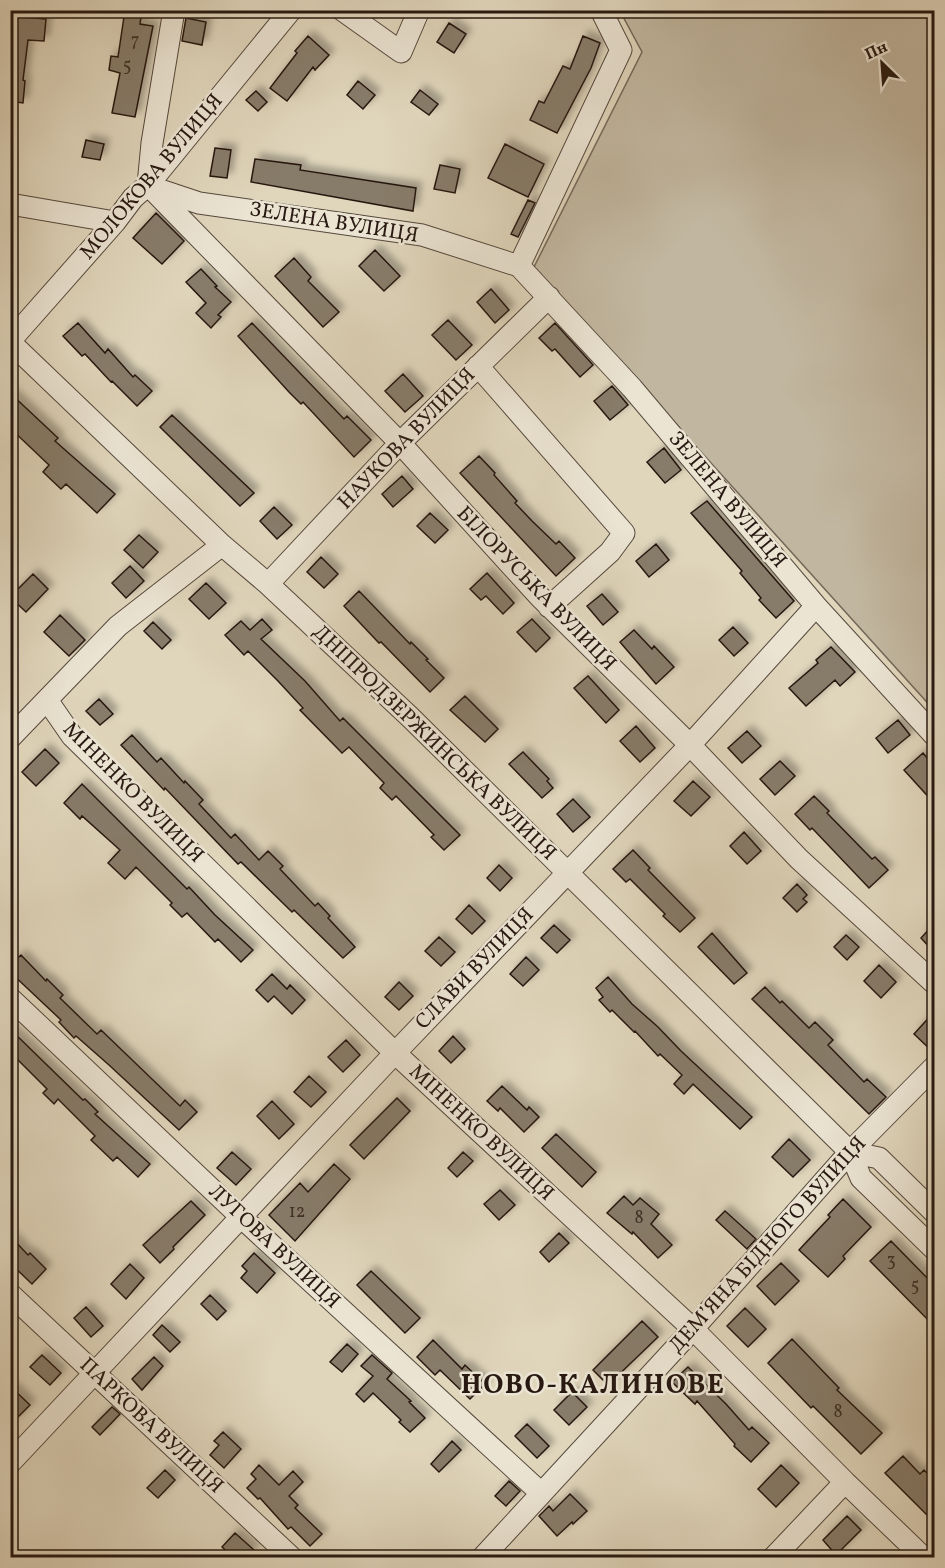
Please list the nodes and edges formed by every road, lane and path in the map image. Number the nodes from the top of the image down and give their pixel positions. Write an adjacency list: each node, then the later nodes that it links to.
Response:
1 (174, 10): 6 (street)
2 (291, 10): 6 (street, МОЛОКОВА ВУЛИЦЯ)
3 (342, 10): 4 (street)
4 (419, 10)
5 (601, 10): 9 (street)
6 (148, 185): 8 (street, МОЛОКОВА ВУЛИЦЯ); 9 (street, ЗЕЛЕНА ВУЛИЦЯ); 13 (street, БІЛОРУСЬКА ВУЛИЦЯ)
7 (10, 204): 8 (street)
8 (115, 222): 11 (street, МОЛОКОВА ВУЛИЦЯ)
9 (519, 266): 10 (street, ЗЕЛЕНА ВУЛИЦЯ)
10 (549, 297): 12 (street, НАУКОВА ВУЛИЦЯ); 16 (street, ЗЕЛЕНА ВУЛИЦЯ)
11 (10, 342): 14 (street, ДНІПРОДЗЕРЖИНСЬКА ВУЛИЦЯ)
12 (478, 366): 13 (street, НАУКОВА ВУЛИЦЯ); 17 (street)
13 (400, 443): 15 (street, НАУКОВА ВУЛИЦЯ); 17 (street, БІЛОРУСЬКА ВУЛИЦЯ)
14 (222, 545): 15 (street, ДНІПРОДЗЕРЖИНСЬКА ВУЛИЦЯ); 18 (street)
15 (268, 584): 22 (street, ДНІПРОДЗЕРЖИНСЬКА ВУЛИЦЯ)
16 (816, 606): 19 (street, ЗЕЛЕНА ВУЛИЦЯ); 21 (street, СЛАВИ ВУЛИЦЯ)
17 (549, 607): 21 (street, БІЛОРУСЬКА ВУЛИЦЯ)
18 (47, 700): 20 (street); 25 (street, МІНЕНКО ВУЛИЦЯ)
19 (934, 735)
20 (10, 738)
21 (690, 745): 22 (street, СЛАВИ ВУЛИЦЯ); 23 (street, БІЛОРУСЬКА ВУЛИЦЯ)
22 (567, 873): 25 (street, СЛАВИ ВУЛИЦЯ); 27 (street, ДНІПРОДЗЕРЖИНСЬКА ВУЛИЦЯ)
23 (934, 983)
24 (10, 998): 29 (street, ЛУГОВА ВУЛИЦЯ)
25 (395, 1053): 29 (street, СЛАВИ ВУЛИЦЯ); 32 (street, МІНЕНКО ВУЛИЦЯ)
26 (934, 1067): 27 (street, ДЕМ’ЯНА БІДНОГО ВУЛИЦЯ)
27 (850, 1152): 28 (street); 30 (street, ДНІПРОДЗЕРЖИНСЬКА ВУЛИЦЯ); 32 (street, ДЕМ’ЯНА БІДНОГО ВУЛИЦЯ)
28 (934, 1212)
29 (241, 1217): 33 (street, СЛАВИ ВУЛИЦЯ); 36 (street, ЛУГОВА ВУЛИЦЯ)
30 (934, 1250)
31 (10, 1294): 33 (street, ПАРКОВА ВУЛИЦЯ)
32 (693, 1329): 35 (street, МІНЕНКО ВУЛИЦЯ); 36 (street, ДЕМ’ЯНА БІДНОГО ВУЛИЦЯ)
33 (94, 1374): 34 (street, СЛАВИ ВУЛИЦЯ); 37 (street, ПАРКОВА ВУЛИЦЯ)
34 (10, 1463)
35 (845, 1482): 39 (street); 40 (street, МІНЕНКО ВУЛИЦЯ)
36 (541, 1493): 38 (street, ДЕМ’ЯНА БІДНОГО ВУЛИЦЯ)
37 (292, 1557)
38 (482, 1557)
39 (773, 1557)
40 (924, 1557)

